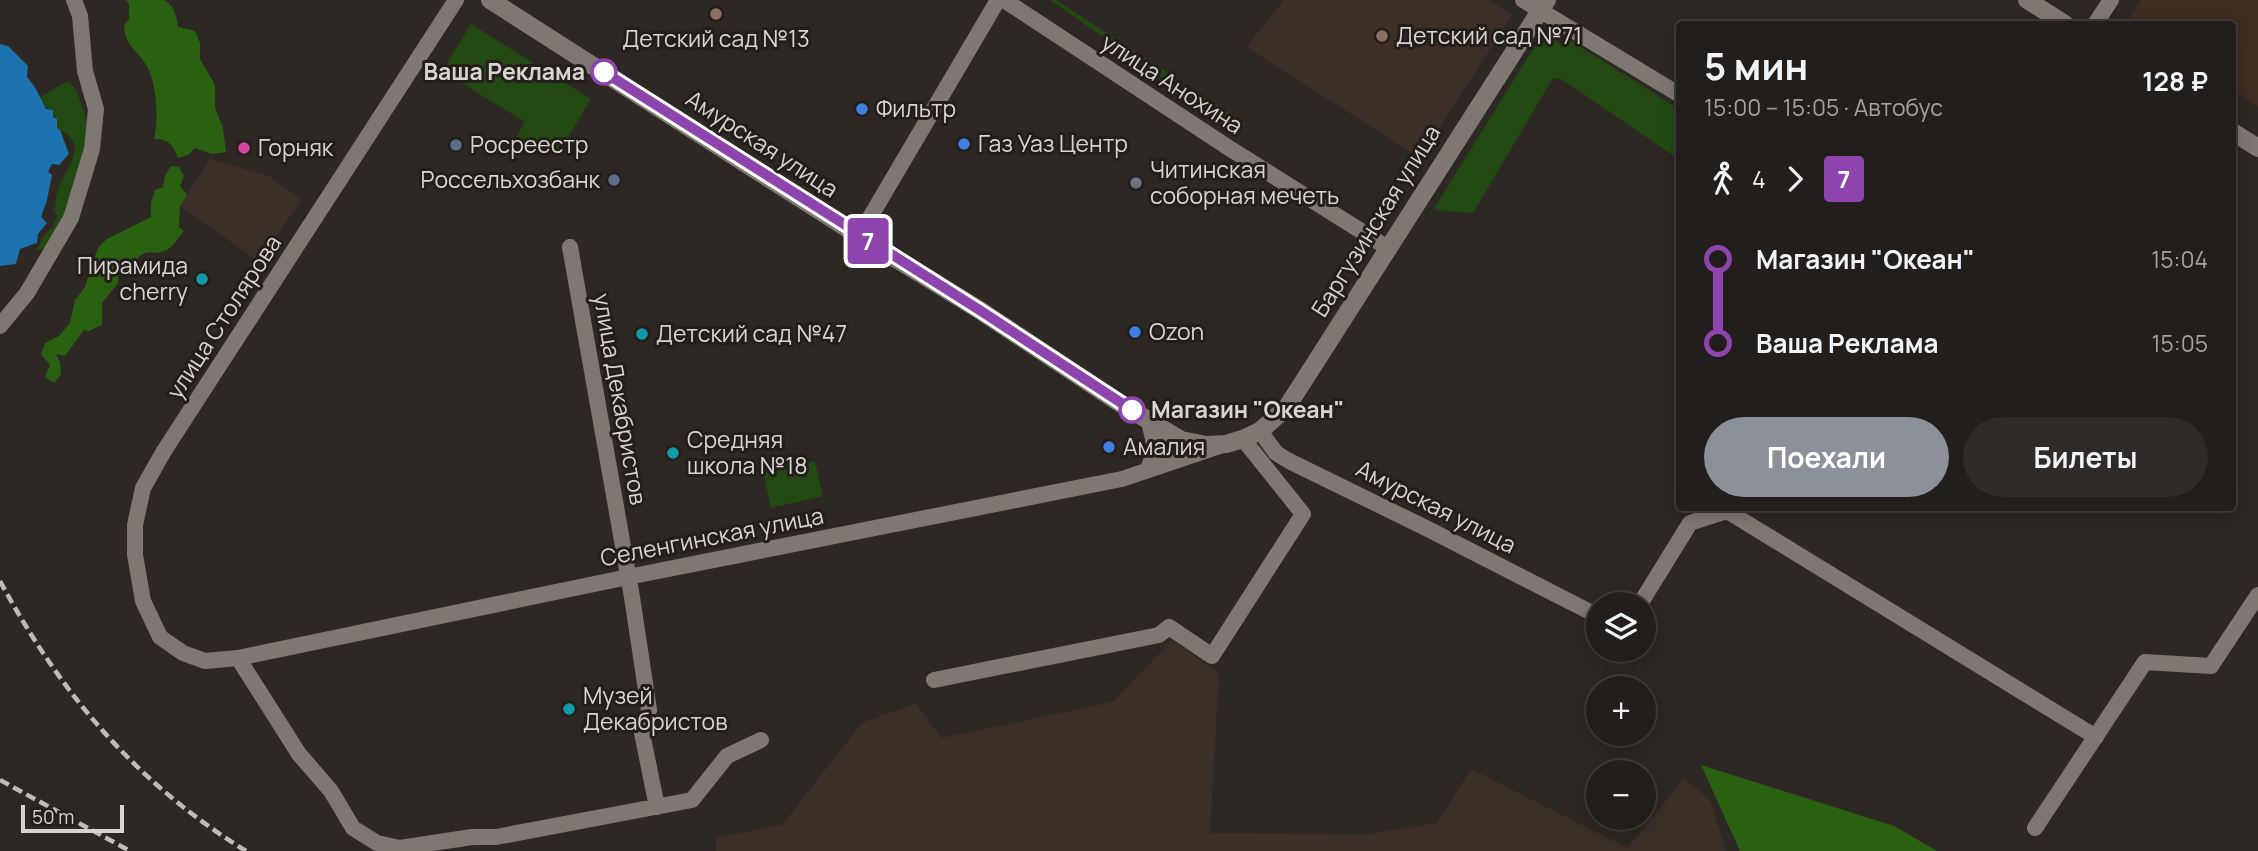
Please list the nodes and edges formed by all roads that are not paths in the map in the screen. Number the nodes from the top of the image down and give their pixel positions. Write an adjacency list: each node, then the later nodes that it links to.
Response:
1 (74, 0): 18 (street)
2 (456, 0): 27 (street, улица Столярова)
3 (490, 0): 15 (main road, Амурская улица)
4 (998, 0): 15 (street)
5 (1004, 0): 17 (street, улица Анохина)
6 (1523, 0): 9 (street)
7 (2027, 0): 10 (main road)
8 (2111, 0): 11 (street)
9 (1544, 5): 12 (street); 17 (main road, Баргузинская улица)
10 (2060, 21)
11 (2097, 21)
12 (1676, 92)
13 (2236, 134): 14 (main road)
14 (2258, 148)
15 (859, 236): 19 (main road, Амурская улица)
16 (570, 247): 23 (street, улица Декабристов)
17 (1388, 248): 20 (main road, Баргузинская улица)
18 (0, 326)
19 (1149, 421): 21 (main road, Амурская улица); 22 (street)
20 (1260, 431): 21 (main road, Баргузинская улица); 26 (street, Амурская улица)
21 (1234, 442): 22 (street, Селенгинская улица); 29 (street)
22 (1148, 470): 23 (street, Селенгинская улица)
23 (628, 577): 28 (street, Селенгинская улица); 32 (street, улица Декабристов)
24 (1647, 592): 30 (street)
25 (2258, 595): 30 (street)
26 (1586, 610)
27 (205, 661): 28 (street, Селенгинская улица)
28 (241, 663): 32 (street)
29 (934, 680)
30 (2096, 737): 33 (street)
31 (761, 740): 32 (street)
32 (657, 807)
33 (2035, 828)

